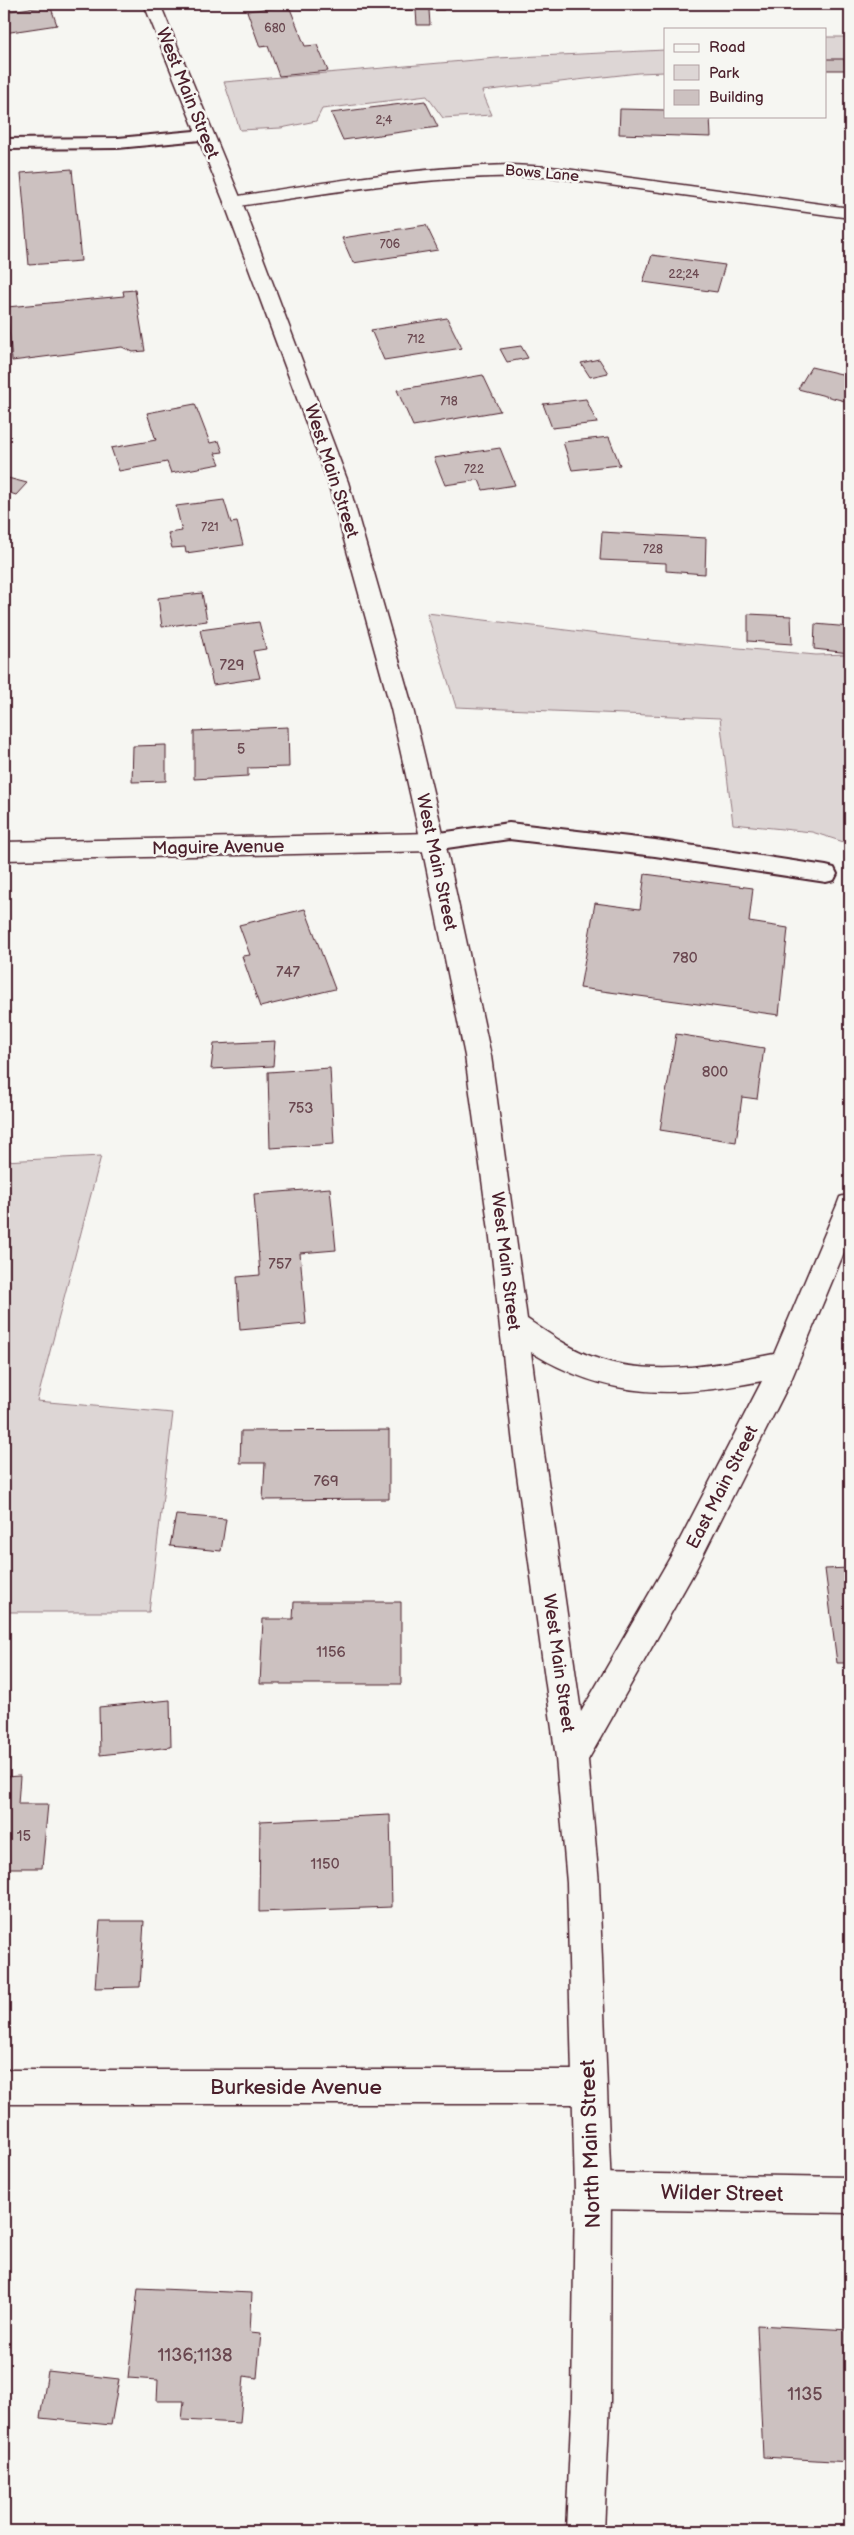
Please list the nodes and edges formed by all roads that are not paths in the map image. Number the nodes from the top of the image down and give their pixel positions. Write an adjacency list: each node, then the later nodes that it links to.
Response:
1 (152, 4): 2 (main road, West Main Street)
2 (205, 135): 3 (lane); 4 (main road, West Main Street)
3 (4, 144)
4 (233, 202): 5 (main road, Bows Lane); 6 (main road, West Main Street)
5 (850, 213)
6 (433, 842): 7 (main road, Maguire Avenue); 8 (lane); 10 (main road, West Main Street)
7 (4, 851)
8 (826, 874)
9 (850, 1205): 11 (main road, East Main Street)
10 (515, 1326): 11 (main road); 12 (main road, West Main Street)
11 (782, 1365): 12 (main road, East Main Street)
12 (572, 1758): 14 (main road, North Main Street)
13 (4, 2087): 14 (main road, Burkeside Avenue)
14 (588, 2087): 15 (main road, North Main Street)
15 (593, 2191): 16 (main road, Wilder Street); 17 (main road, North Main Street)
16 (850, 2195)
17 (586, 2531)

